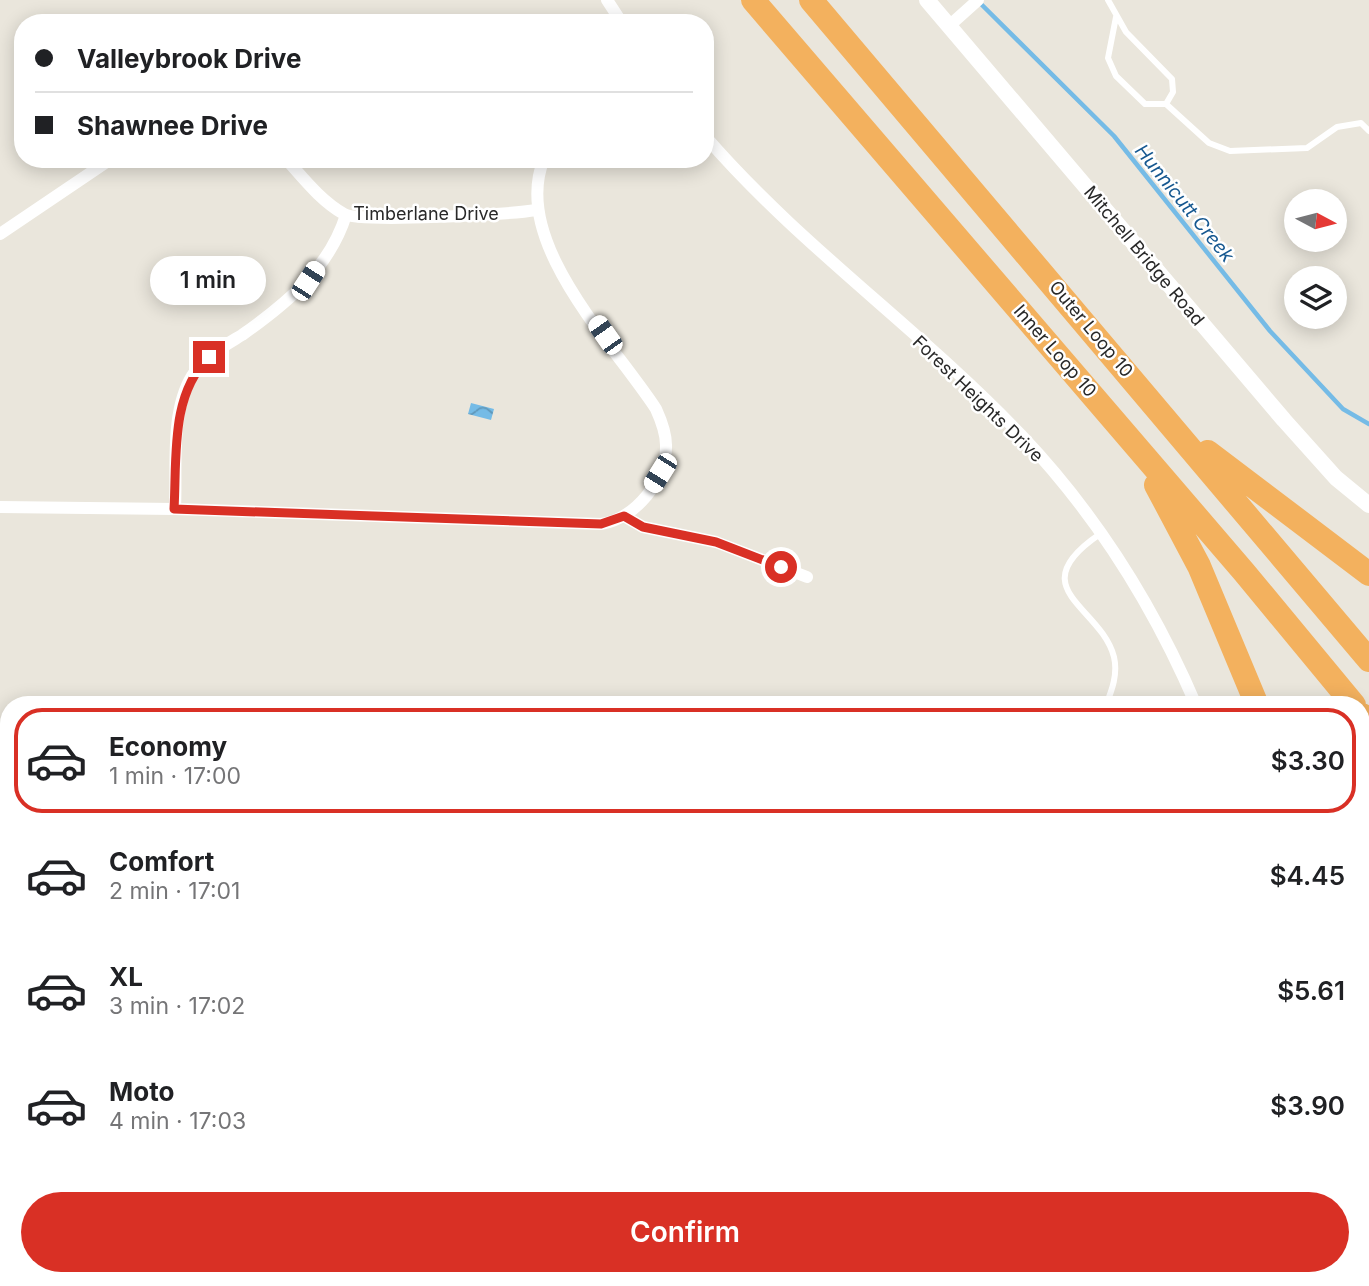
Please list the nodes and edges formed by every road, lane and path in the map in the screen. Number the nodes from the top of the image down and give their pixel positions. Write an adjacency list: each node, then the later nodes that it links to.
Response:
1 (753, 0): 18 (highway, Inner Loop 10)
2 (811, 0): 17 (highway, Outer Loop 10)
3 (927, 0): 7 (street, Mitchell Bridge Road)
4 (978, 0): 7 (street)
5 (1108, 0): 6 (lane)
6 (1116, 17): 8 (lane); 8 (lane)
7 (949, 26): 19 (street, Mitchell Bridge Road)
8 (1166, 104): 9 (lane)
9 (1369, 131)
10 (714, 145): 23 (street, Forest Heights Drive)
11 (98, 168): 16 (street)
12 (294, 168): 15 (street, Timberlane Drive)
13 (541, 168): 14 (street)
14 (536, 210): 15 (street, Timberlane Drive); 22 (street)
15 (346, 215): 21 (street)
16 (0, 234)
17 (1168, 420): 24 (highway); 26 (highway, Outer Loop 10)
18 (1135, 444): 29 (highway); 30 (highway, Inner Loop 10)
19 (1369, 505)
20 (0, 507): 21 (street)
21 (174, 509): 22 (street)
22 (624, 516): 25 (street)
23 (1100, 534): 27 (lane); 28 (street, Forest Heights Drive)
24 (1369, 575)
25 (807, 577)
26 (1369, 660)
27 (1109, 696)
28 (1192, 696)
29 (1253, 696)
30 (1345, 696)

